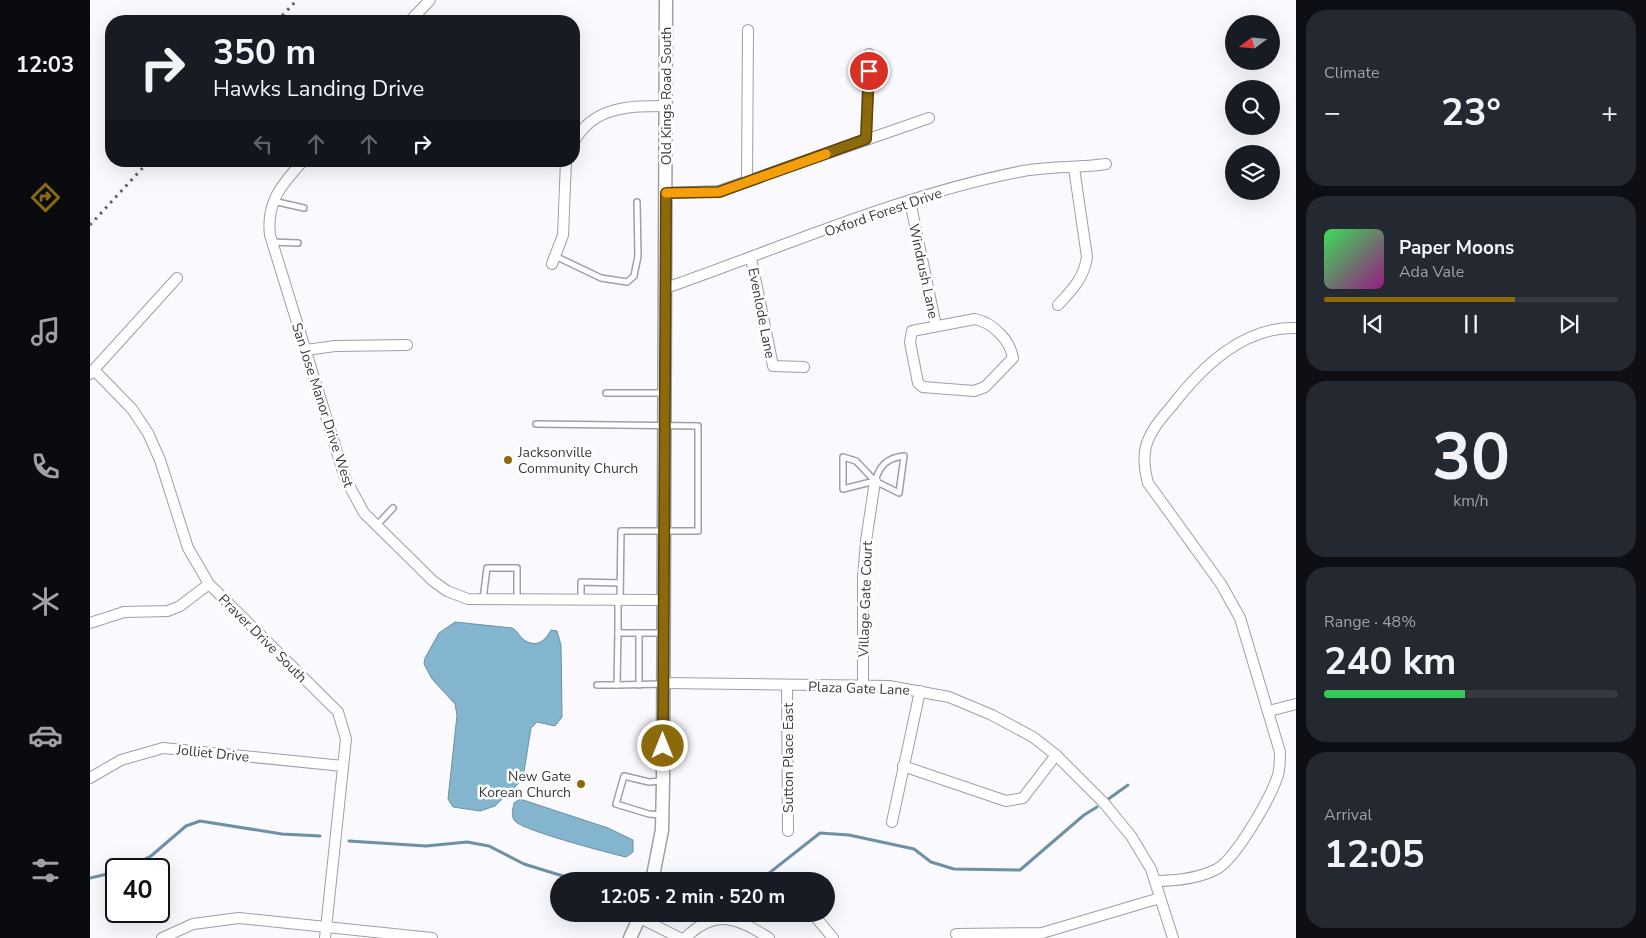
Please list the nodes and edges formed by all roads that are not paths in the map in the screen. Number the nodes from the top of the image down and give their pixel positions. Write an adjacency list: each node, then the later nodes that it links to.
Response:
1 (430, 0): 3 (street)
2 (666, 0): 6 (street, Old Kings Road South)
3 (416, 15)
4 (748, 30): 14 (street)
5 (869, 54): 9 (street)
6 (665, 106): 8 (street); 15 (street, Old Kings Road South)
7 (929, 118): 9 (street)
8 (580, 134)
9 (866, 139): 14 (street)
10 (1106, 164): 13 (street, Oxford Forest Drive)
11 (297, 167): 17 (street)
12 (566, 167): 23 (street)
13 (1074, 168): 16 (street, Oxford Forest Drive); 26 (street)
14 (747, 181): 15 (street)
15 (666, 193): 25 (street, Old Kings Road South)
16 (910, 200): 22 (street, Oxford Forest Drive); 27 (street, Windrush Lane)
17 (272, 201): 19 (lane); 20 (street, San Jose Manor Drive West)
18 (637, 202): 23 (lane)
19 (304, 208)
20 (270, 238): 21 (lane); 30 (street, San Jose Manor Drive West)
21 (298, 243)
22 (751, 258): 25 (street, Oxford Forest Drive); 31 (street, Evenlode Lane)
23 (553, 260)
24 (177, 278): 32 (street)
25 (666, 288): 34 (street, Old Kings Road South)
26 (1058, 305)
27 (936, 326): 27 (street, Windrush Lane)
28 (1296, 328): 60 (street)
29 (407, 346): 30 (street)
30 (306, 350): 39 (street, San Jose Manor Drive West)
31 (804, 367)
32 (92, 372): 42 (street, Praver Drive South)
33 (606, 393): 34 (lane)
34 (664, 393): 36 (street, Old Kings Road South)
35 (536, 424): 36 (lane)
36 (664, 426): 40 (street, Old Kings Road South); 40 (lane)
37 (875, 481): 37 (lane); 37 (lane); 57 (street, Village Gate Court)
38 (393, 508): 39 (lane)
39 (377, 525): 43 (street, San Jose Manor Drive West)
40 (664, 531): 41 (lane); 44 (street, Old Kings Road South)
41 (620, 583): 46 (lane); 47 (lane)
42 (209, 584): 48 (street); 62 (street, Praver Drive South)
43 (483, 600): 45 (street, San Jose Manor Drive West); 45 (lane)
44 (663, 600): 47 (street, San Jose Manor Drive West); 51 (street, Old Kings Road South)
45 (517, 601): 46 (street, San Jose Manor Drive West)
46 (581, 601): 47 (street, San Jose Manor Drive West)
47 (619, 601): 49 (lane)
48 (90, 623)
49 (618, 633): 50 (lane); 54 (lane)
50 (640, 633): 51 (lane); 55 (lane)
51 (663, 633): 52 (street, Old Kings Road South)
52 (664, 683): 55 (lane); 56 (street, Plaza Gate Lane); 65 (street, Old Kings Road South)
53 (597, 685): 54 (lane)
54 (617, 685): 55 (lane)
55 (639, 685)
56 (787, 686): 57 (street, Plaza Gate Lane); 68 (street, Sutton Place East)
57 (863, 687): 58 (street, Plaza Gate Lane)
58 (920, 691): 61 (street, Plaza Gate Lane); 63 (street)
59 (1296, 704): 60 (street)
60 (1269, 711): 70 (street)
61 (1056, 755): 63 (street); 70 (street, Plaza Gate Lane)
62 (343, 766): 64 (street, Jolliet Drive); 75 (street, Praver Drive South)
63 (903, 766): 67 (street)
64 (90, 778)
65 (663, 781): 66 (street, Old Kings Road South); 66 (lane)
66 (662, 815): 69 (street, Old Kings Road South)
67 (892, 822)
68 (788, 831)
69 (654, 872)
70 (1155, 881): 71 (street, Plaza Gate Lane)
71 (1160, 898): 76 (street); 85 (street, Plaza Gate Lane)
72 (638, 922): 80 (street)
73 (652, 922): 81 (street)
74 (820, 922): 84 (street)
75 (326, 927): 77 (street); 78 (street, Praver Drive South); 79 (street)
76 (956, 934)
77 (162, 938)
78 (324, 938)
79 (432, 938)
80 (630, 938)
81 (680, 938)
82 (685, 938): 83 (street)
83 (769, 938)
84 (833, 938)
85 (1173, 938)

